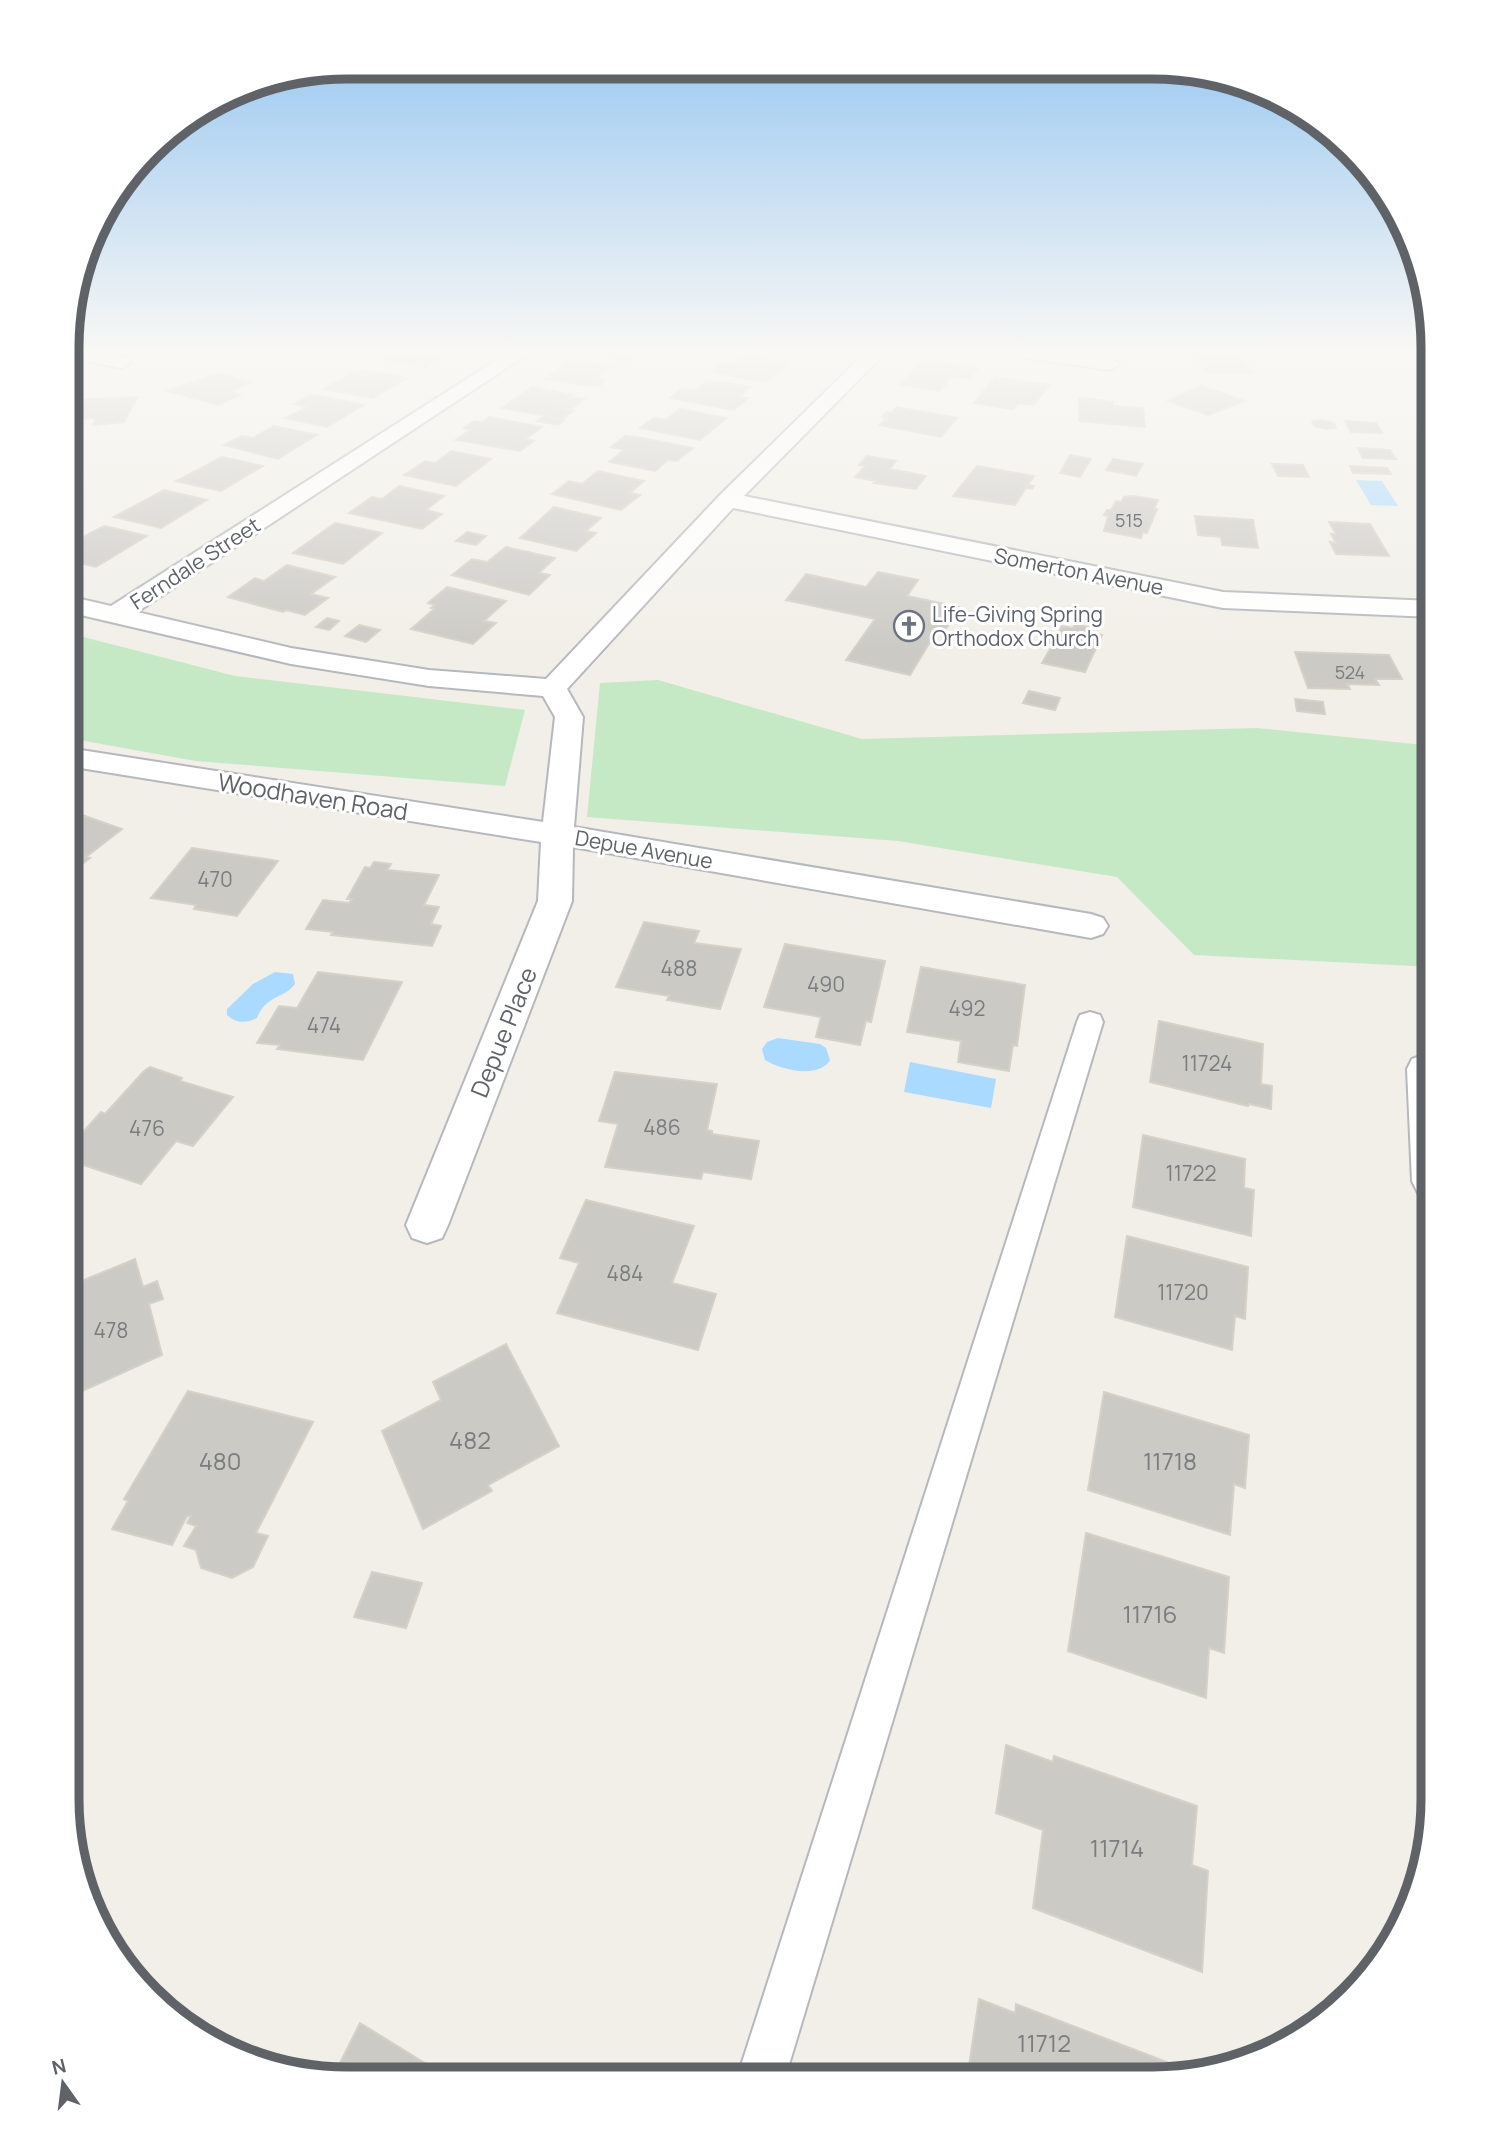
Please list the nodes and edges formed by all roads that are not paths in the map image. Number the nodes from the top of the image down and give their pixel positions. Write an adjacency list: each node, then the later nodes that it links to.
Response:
1 (367, 452): 6 (street, Ferndale Street)
2 (776, 452): 3 (street)
3 (728, 500): 5 (street, Somerton Avenue); 7 (street)
4 (79, 607): 6 (street)
5 (1421, 608)
6 (115, 615): 7 (street)
7 (553, 688): 9 (street, Depue Avenue)
8 (79, 759): 9 (street, Woodhaven Road)
9 (557, 834): 10 (street, Depue Avenue); 12 (street, Depue Place)
10 (1091, 926)
11 (1090, 1022): 13 (lane)
12 (427, 1225)
13 (764, 2067)

